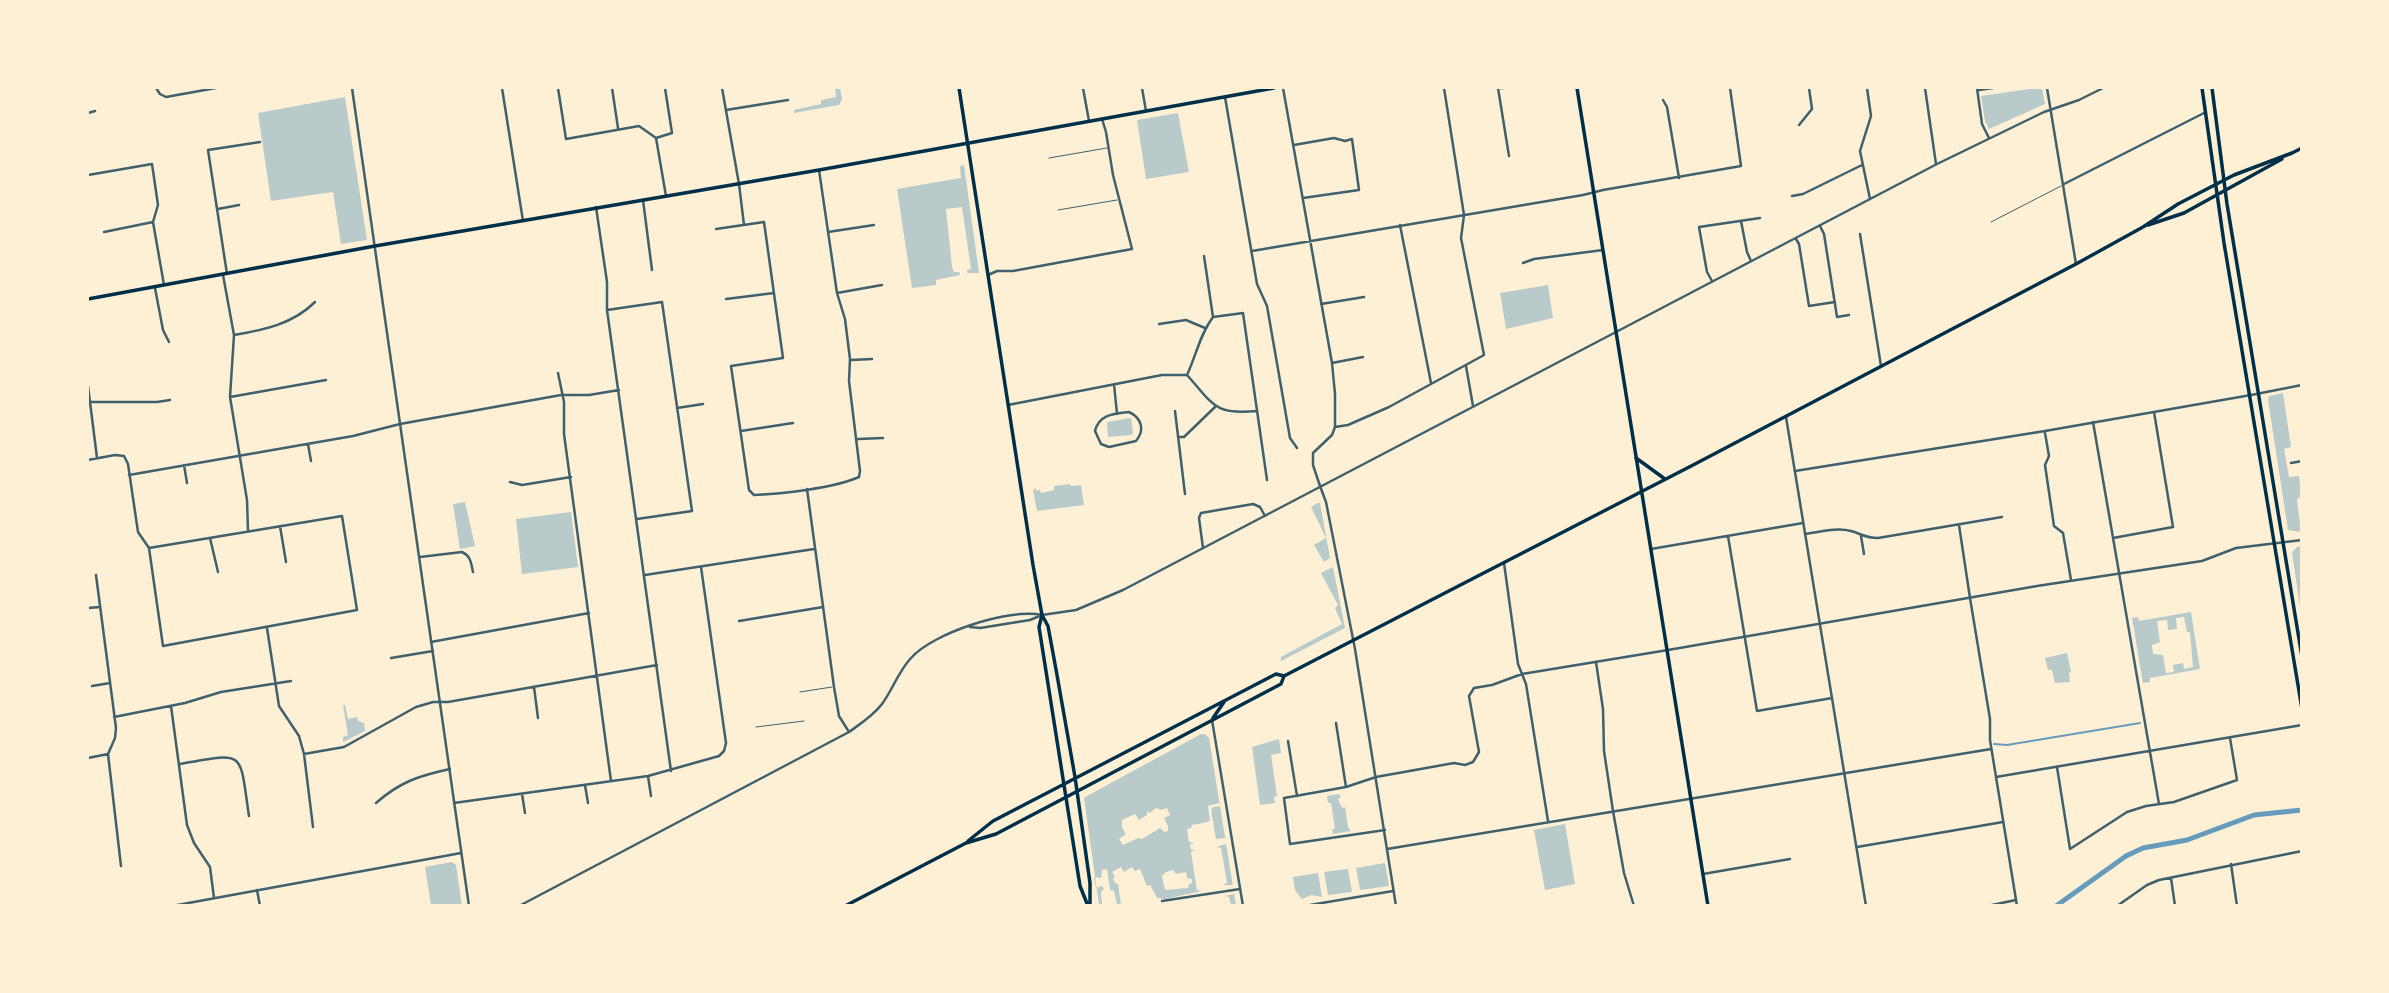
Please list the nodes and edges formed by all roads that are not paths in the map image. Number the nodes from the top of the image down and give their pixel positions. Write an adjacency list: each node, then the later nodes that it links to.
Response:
1 (156, 88): 2 (street)
2 (216, 88)
3 (352, 88): 90 (street)
4 (502, 88): 75 (street)
5 (558, 88): 40 (street)
6 (612, 88): 40 (street)
7 (665, 88): 41 (street)
8 (722, 88): 32 (street)
9 (959, 88): 44 (main road)
10 (1083, 88): 38 (street)
11 (1142, 88): 34 (street)
12 (1273, 88): 28 (main road)
13 (1283, 88): 45 (street)
14 (1444, 88): 73 (street)
15 (1498, 88): 16 (street); 49 (street)
16 (1504, 88)
17 (1577, 88): 61 (main road)
18 (1730, 88): 55 (street)
19 (1809, 88): 39 (street)
20 (1867, 88): 52 (street)
21 (1925, 88): 51 (street)
22 (1993, 88): 27 (street)
23 (2047, 88): 31 (street)
24 (2103, 88): 31 (street)
25 (2202, 88): 35 (main road)
26 (2212, 88): 56 (main road)
27 (1977, 89): 42 (street)
28 (1225, 97): 34 (main road); 92 (street)
29 (788, 100): 32 (street)
30 (1663, 100): 55 (street)
31 (2051, 109): 42 (street); 59 (street)
32 (726, 110): 58 (street)
33 (95, 111): 36 (street)
34 (1146, 111): 37 (main road)
35 (2206, 112): 57 (main road); 59 (street)
36 (88, 113)
37 (1102, 119): 38 (main road); 46 (street)
38 (1089, 121): 44 (main road)
39 (1798, 125)
40 (618, 128): 41 (street)
41 (656, 138): 62 (street)
42 (1989, 138): 51 (street)
43 (260, 142): 71 (street)
44 (968, 143): 53 (main road); 99 (main road)
45 (1294, 145): 65 (street); 65 (street)
46 (1109, 148): 50 (lane); 67 (street)
47 (2301, 148): 48 (main road)
48 (2292, 153): 56 (main road); 60 (main road)
49 (1509, 156)
50 (1049, 158)
51 (1937, 164): 68 (street)
52 (1862, 165): 64 (street); 68 (street)
53 (819, 170): 58 (main road); 86 (street)
54 (88, 175): 77 (street)
55 (1679, 178): 61 (street)
56 (2225, 180): 57 (main road); 60 (main road)
57 (2217, 183): 63 (main road); 83 (main road)
58 (739, 184): 62 (main road); 79 (street)
59 (2064, 184): 78 (lane); 96 (street)
60 (2226, 191): 63 (main road); 134 (main road)
61 (1594, 193): 73 (street); 91 (main road)
62 (666, 195): 66 (main road)
63 (2218, 195): 83 (main road); 136 (main road)
64 (1792, 196)
65 (1303, 198): 89 (street)
66 (643, 199): 70 (main road); 97 (street)
67 (1120, 199): 72 (lane); 99 (street)
68 (1870, 199): 82 (street)
69 (239, 205): 71 (street)
70 (596, 207): 75 (main road); 112 (street)
71 (218, 209): 98 (street)
72 (1058, 210)
73 (1464, 215): 81 (street); 124 (street)
74 (1760, 218): 76 (street)
75 (523, 220): 90 (main road)
76 (1741, 220): 94 (street); 100 (street)
77 (153, 222): 85 (street); 101 (street)
78 (1991, 222)
79 (744, 225): 84 (street); 104 (street)
80 (874, 225): 86 (street)
81 (1400, 225): 89 (street); 129 (street)
82 (1819, 225): 88 (street); 110 (street)
83 (2143, 227): 96 (main road)
84 (716, 229)
85 (104, 232)
86 (828, 232): 105 (street)
87 (1860, 234): 125 (street)
88 (1796, 238): 94 (street); 110 (street)
89 (1310, 241): 92 (street); 111 (street)
90 (375, 246): 98 (main road); 152 (street)
91 (1603, 250): 95 (street); 117 (main road)
92 (1252, 251): 160 (street)
93 (1204, 256): 114 (street)
94 (1751, 261): 100 (street)
95 (1523, 263)
96 (2076, 264): 125 (main road)
97 (652, 270)
98 (225, 274): 101 (main road); 118 (street)
99 (987, 275): 141 (main road)
100 (1712, 281): 117 (street)
101 (164, 285): 103 (main road)
102 (882, 285): 105 (street)
103 (155, 286): 107 (main road); 119 (street)
104 (774, 293): 108 (street); 155 (street)
105 (837, 293): 121 (street)
106 (1364, 297): 111 (street)
107 (88, 299)
108 (726, 299)
109 (315, 302): 118 (street)
110 (1835, 302): 113 (street)
111 (1321, 304): 123 (street)
112 (607, 310): 133 (street); 144 (street)
113 (1849, 315)
114 (1213, 317): 116 (street); 146 (street)
115 (1159, 324): 116 (street)
116 (1205, 328): 127 (street)
117 (1616, 332): 142 (street); 163 (main road)
118 (234, 335): 137 (street)
119 (169, 342)
120 (1363, 357): 123 (street)
121 (850, 359): 122 (street); 158 (street)
122 (872, 359)
123 (1332, 363): 153 (street)
124 (1466, 366): 129 (street); 142 (street)
125 (1881, 366): 149 (main road)
126 (558, 373): 135 (street)
127 (1187, 375): 130 (street); 143 (street)
128 (326, 380): 137 (street)
129 (1431, 383): 153 (street)
130 (1114, 384): 141 (street); 148 (street)
131 (2301, 385): 134 (street)
132 (88, 386): 139 (street)
133 (619, 390): 135 (street); 182 (street)
134 (2259, 394): 136 (street); 193 (main road)
135 (561, 395): 152 (street); 171 (street)
136 (2251, 395): 147 (street); 194 (main road)
137 (230, 397): 161 (street)
138 (170, 400): 139 (street)
139 (90, 402): 162 (street)
140 (703, 404): 144 (street)
141 (1007, 405): 215 (main road)
142 (1474, 406): 176 (street)
143 (1216, 407): 146 (street); 156 (street)
144 (677, 408): 182 (street)
145 (1175, 411): 156 (street)
146 (1257, 411): 173 (street)
147 (2154, 412): 150 (street); 191 (street)
148 (1117, 414): 148 (street)
149 (1786, 417): 169 (street); 172 (main road)
150 (2093, 422): 154 (street); 191 (street)
151 (793, 423): 155 (street)
152 (400, 424): 159 (street); 200 (street)
153 (1335, 427): 176 (street)
154 (2045, 431): 169 (street); 209 (street)
155 (741, 432): 177 (street)
156 (1178, 437): 179 (street)
157 (883, 438): 158 (street)
158 (857, 439): 177 (street)
159 (308, 444): 161 (street); 165 (street)
160 (1297, 448)
161 (239, 456): 168 (street); 186 (street)
162 (97, 458): 164 (street); 170 (street)
163 (1636, 458): 172 (main road); 178 (main road)
164 (88, 460)
165 (311, 461)
166 (2301, 461): 167 (street)
167 (2291, 463)
168 (184, 465): 170 (street); 175 (street)
169 (1795, 471): 183 (street)
170 (129, 475): 195 (street)
171 (571, 477): 174 (street); 214 (street)
172 (1665, 479): 178 (main road)
173 (1267, 480)
174 (510, 482)
175 (187, 483)
176 (1320, 486): 180 (street); 222 (street)
177 (807, 489): 197 (street)
178 (1641, 491): 198 (main road); 202 (main road)
179 (1185, 494)
180 (1265, 516): 196 (street); 196 (street)
181 (2002, 517): 184 (street)
182 (637, 519): 207 (street)
183 (1804, 523): 187 (street); 188 (street)
184 (1959, 524): 189 (street); 210 (street)
185 (280, 526): 186 (street); 201 (street); 219 (street)
186 (248, 531): 190 (street)
187 (1805, 534): 189 (street); 217 (street)
188 (1728, 536): 198 (street); 221 (street)
189 (1861, 536): 199 (street)
190 (210, 538): 195 (street); 204 (street)
191 (2113, 538): 208 (street)
192 (2301, 540): 193 (street)
193 (2283, 543): 194 (street); 218 (main road)
194 (2274, 544): 208 (street); 244 (main road)
195 (149, 548): 219 (street)
196 (1203, 548): 215 (street)
197 (815, 549): 203 (street); 212 (street)
198 (1651, 549): 224 (main road)
199 (1864, 554)
200 (420, 557): 205 (street); 223 (street)
201 (286, 562)
202 (1504, 563): 222 (main road); 230 (street)
203 (701, 567): 207 (street); 263 (street)
204 (218, 572)
205 (473, 572)
206 (96, 575): 211 (street)
207 (645, 575): 229 (street)
208 (2120, 575): 209 (street); 256 (street)
209 (2071, 580): 210 (street)
210 (1970, 598): 217 (street); 255 (street)
211 (100, 607): 213 (street); 235 (street)
212 (823, 607): 216 (street); 238 (street)
213 (88, 608)
214 (589, 613): 223 (street); 231 (street)
215 (1042, 615): 220 (street); 220 (street); 267 (main road); 270 (main road)
216 (739, 621)
217 (1819, 622): 221 (street); 240 (street)
218 (2299, 626): 226 (main road)
219 (266, 627): 234 (street)
220 (970, 627): 252 (street)
221 (1744, 636): 224 (street); 240 (street)
222 (1352, 640): 232 (main road); 266 (street)
223 (431, 642): 225 (street)
224 (1668, 650): 228 (street); 278 (main road)
225 (433, 651): 227 (street); 242 (street)
226 (2301, 657)
227 (391, 658)
228 (1596, 662): 230 (street); 283 (street)
229 (657, 665): 231 (street); 263 (street)
230 (1522, 674): 266 (street); 286 (street)
231 (597, 675): 237 (street); 269 (street)
232 (1284, 676): 241 (main road); 247 (main road)
233 (291, 681): 234 (street)
234 (274, 682): 243 (street); 258 (street)
235 (110, 683): 236 (street); 245 (street)
236 (92, 686)
237 (534, 687): 242 (street); 246 (street)
238 (834, 687): 239 (lane); 252 (street)
239 (800, 692)
240 (1832, 698): 264 (street)
241 (1225, 700): 247 (main road); 267 (main road)
242 (440, 702): 258 (street); 262 (street)
243 (172, 706): 245 (street); 260 (street)
244 (2301, 709)
245 (114, 717): 257 (street)
246 (538, 718)
247 (1213, 720): 273 (main road); 300 (street)
248 (804, 721): 251 (lane)
249 (1336, 723): 272 (street)
250 (2301, 725): 253 (street)
251 (756, 727)
252 (849, 732): 309 (street)
253 (2230, 738): 256 (street); 282 (street)
254 (1288, 741): 276 (street)
255 (1992, 748): 264 (street); 268 (street)
256 (2151, 751): 261 (street); 282 (street)
257 (108, 754): 259 (street); 297 (street)
258 (304, 754): 288 (street)
259 (88, 758)
260 (179, 764): 285 (street); 303 (street)
261 (2057, 767): 268 (street); 282 (street)
262 (450, 769): 279 (street); 280 (street)
263 (671, 771): 265 (street)
264 (1844, 773): 278 (street); 291 (street)
265 (648, 776): 269 (street); 275 (street)
266 (1376, 776): 272 (street); 289 (street)
267 (1075, 777): 270 (main road); 273 (main road)
268 (1996, 777): 287 (street)
269 (611, 781): 271 (street)
270 (1064, 782): 277 (main road); 290 (main road)
271 (585, 785): 274 (street); 281 (street)
272 (1346, 787): 276 (street)
273 (1077, 791): 277 (main road); 311 (main road)
274 (522, 794): 280 (street); 284 (street)
275 (651, 796)
276 (1297, 796): 289 (street)
277 (1066, 797): 290 (main road); 311 (main road)
278 (1692, 799): 283 (street); 298 (main road)
279 (376, 803)
280 (454, 803): 294 (street)
281 (587, 803)
282 (2159, 804)
283 (1613, 811): 286 (street); 315 (street)
284 (525, 813)
285 (249, 816)
286 (1548, 822): 292 (street)
287 (2003, 822): 291 (street); 305 (street)
288 (313, 827)
289 (1385, 830): 292 (street)
290 (966, 843): 310 (main road)
291 (1857, 847): 317 (street)
292 (1387, 849): 302 (street)
293 (2301, 851): 296 (street)
294 (461, 853): 301 (street); 308 (street)
295 (1790, 859): 298 (street)
296 (2231, 864): 299 (street); 321 (street)
297 (121, 866)
298 (1703, 874): 316 (main road)
299 (2171, 878): 319 (street); 320 (street)
300 (1240, 889): 304 (street); 312 (street)
301 (257, 890): 303 (street); 307 (street)
302 (1394, 891): 313 (street); 314 (street)
303 (215, 898): 306 (street)
304 (1162, 901)
305 (2016, 903): 318 (street)
306 (172, 905)
307 (260, 905)
308 (469, 905)
309 (519, 905)
310 (845, 905)
311 (1089, 905)
312 (1243, 905)
313 (1310, 905)
314 (1396, 905)
315 (1634, 905)
316 (1708, 905)
317 (1866, 905)
318 (1987, 905)
319 (2117, 905)
320 (2175, 905)
321 (2237, 905)

